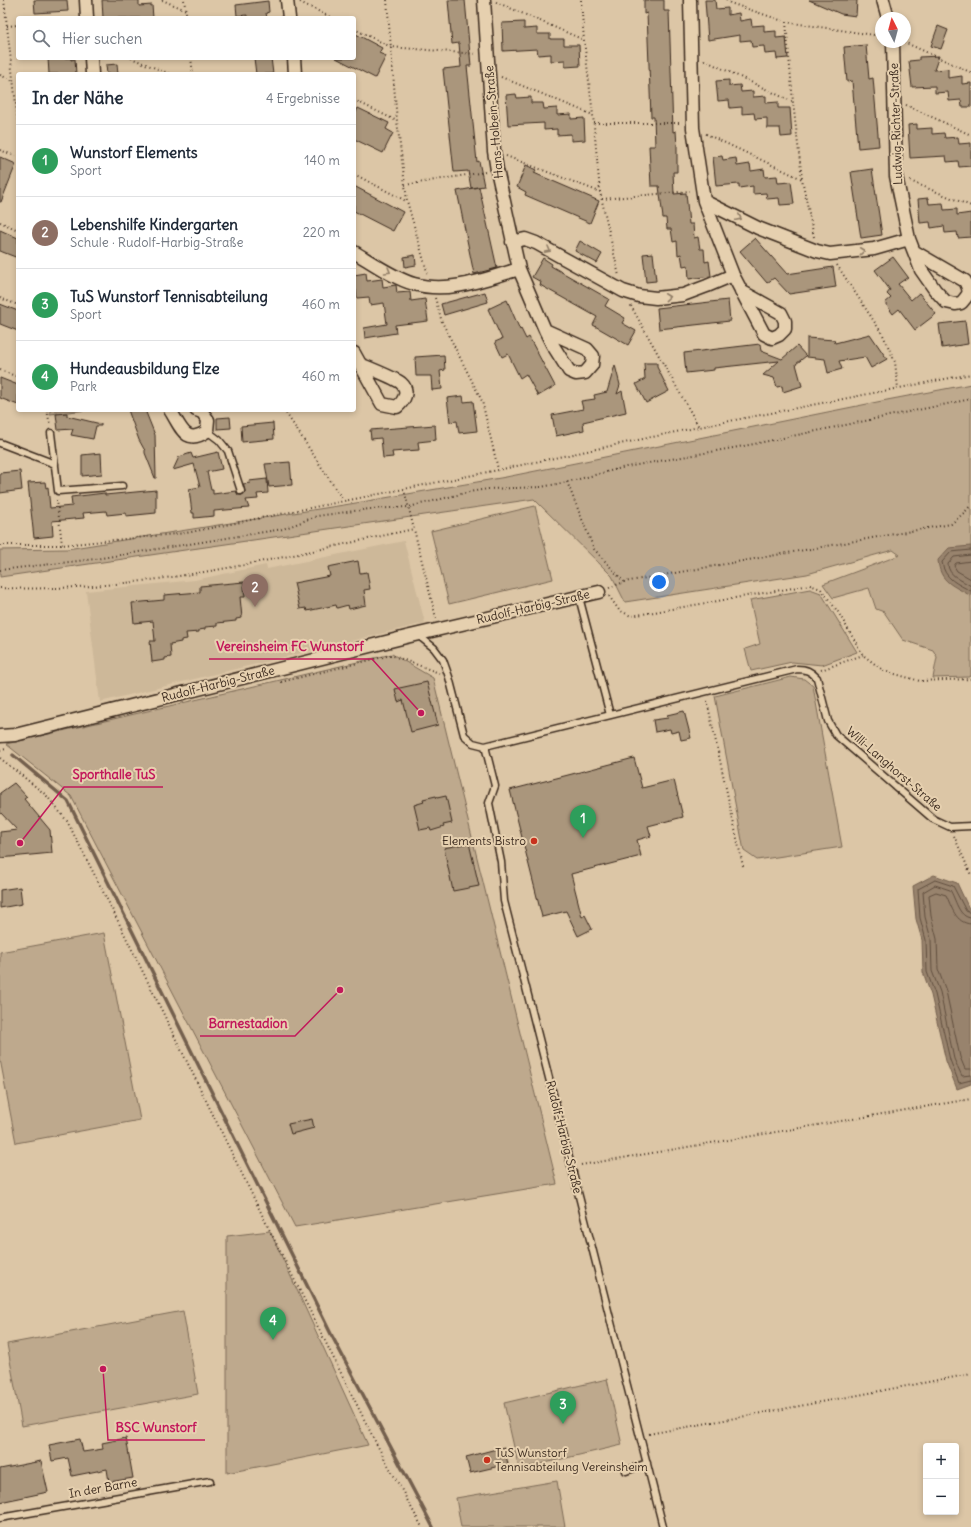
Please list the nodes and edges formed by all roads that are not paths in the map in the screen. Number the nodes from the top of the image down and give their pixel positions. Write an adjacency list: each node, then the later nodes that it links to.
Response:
1 (86, 0): 7 (street)
2 (287, 0): 8 (street)
3 (484, 0): 16 (street, Hans-Holbein-Straße)
4 (690, 0): 14 (street)
5 (883, 0): 6 (street)
6 (886, 12)
7 (87, 16)
8 (289, 16)
9 (892, 48): 15 (street, Ludwig-Richter-Straße)
10 (90, 60): 12 (street)
11 (294, 60): 13 (street)
12 (92, 72)
13 (296, 72)
14 (702, 195): 15 (street, one-way to 15); 20 (street)
15 (909, 239): 17 (street, Ludwig-Richter-Straße)
16 (512, 242): 19 (street, Hans-Holbein-Straße); 20 (street, one-way to 20)
17 (915, 252): 17 (street, Ludwig-Richter-Straße)
18 (356, 253): 19 (street, one-way to 19)
19 (519, 269): 22 (street, Hans-Holbein-Straße)
20 (733, 275): 21 (street)
21 (741, 291)
22 (545, 330)
23 (356, 357): 24 (street)
24 (360, 364)
25 (171, 412): 27 (street)
26 (202, 412): 27 (street)
27 (208, 431): 32 (lane)
28 (51, 433): 30 (lane)
29 (0, 443): 30 (lane)
30 (54, 464): 31 (lane)
31 (122, 486)
32 (241, 491)
33 (599, 592): 34 (street, Rudolf-Harbig-Straße)
34 (579, 597): 35 (street, Rudolf-Harbig-Straße); 36 (lane)
35 (418, 634): 37 (street, Rudolf-Harbig-Straße); 38 (lane)
36 (610, 715): 38 (lane); 39 (lane, Willi-Langhorst-Straße)
37 (0, 736)
38 (485, 746): 40 (lane, Rudolf-Harbig-Straße)
39 (971, 826)
40 (647, 1463): 41 (lane); 44 (lane, Rudolf-Harbig-Straße)
41 (626, 1471)
42 (210, 1480): 43 (lane, In der Barne)
43 (0, 1518)
44 (663, 1527)

